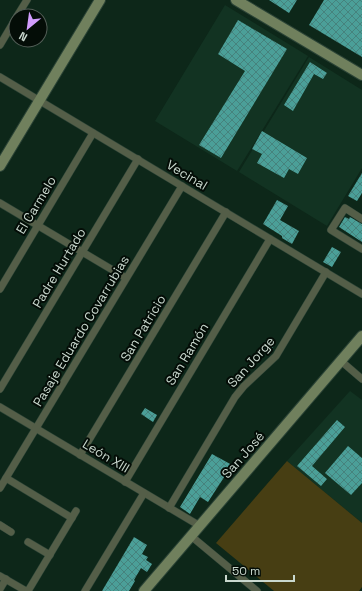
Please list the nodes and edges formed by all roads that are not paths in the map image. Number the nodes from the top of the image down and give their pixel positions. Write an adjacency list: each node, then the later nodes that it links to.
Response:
1 (100, 0): 7 (street)
2 (236, 0): 5 (street)
3 (8, 32): 4 (street)
4 (0, 45)
5 (362, 75)
6 (0, 76): 7 (street, Vecinal)
7 (40, 100): 8 (street, Vecinal); 10 (street)
8 (94, 133): 9 (street, Vecinal); 15 (street, El Carmelo)
9 (138, 159): 11 (street, Vecinal); 18 (street, Padre Hurtado)
10 (0, 166)
11 (182, 186): 13 (street, Vecinal); 20 (street, Pasaje Eduardo Covarrubias)
12 (0, 203): 15 (street)
13 (226, 212): 16 (street, Vecinal); 29 (street, San Patricio)
14 (362, 218): 17 (street)
15 (38, 226): 18 (street); 21 (street, El Carmelo)
16 (270, 239): 19 (street, Vecinal); 31 (street, San Ramón)
17 (362, 249)
18 (82, 252): 20 (street); 26 (street, Padre Hurtado)
19 (326, 272): 22 (street, Vecinal); 34 (street, San Jorge)
20 (126, 278): 28 (street, Pasaje Eduardo Covarrubias)
21 (0, 289)
22 (362, 294)
23 (362, 336): 24 (street, San José)
24 (341, 361): 25 (street); 38 (street, San José)
25 (362, 379)
26 (0, 389)
27 (0, 407): 28 (street, León XIII)
28 (36, 429): 29 (street, León XIII); 30 (street, Pasaje Eduardo Covarrubias)
29 (80, 455): 31 (street, León XIII)
30 (6, 478): 32 (street, Pasaje Eduardo Covarrubias); 36 (street)
31 (125, 482): 33 (street, León XIII)
32 (0, 488)
33 (144, 493): 34 (street, León XIII); 46 (street)
34 (169, 508): 38 (street, León XIII)
35 (76, 511): 36 (street)
36 (72, 518): 42 (street)
37 (0, 525): 39 (street)
38 (200, 526): 40 (street, San José)
39 (11, 532)
40 (191, 536): 47 (street, San José); 48 (street)
41 (28, 542): 42 (street)
42 (50, 555): 45 (street)
43 (3, 577): 44 (street); 45 (street)
44 (0, 589)
45 (27, 591)
46 (85, 591)
47 (144, 591)
48 (257, 591)

